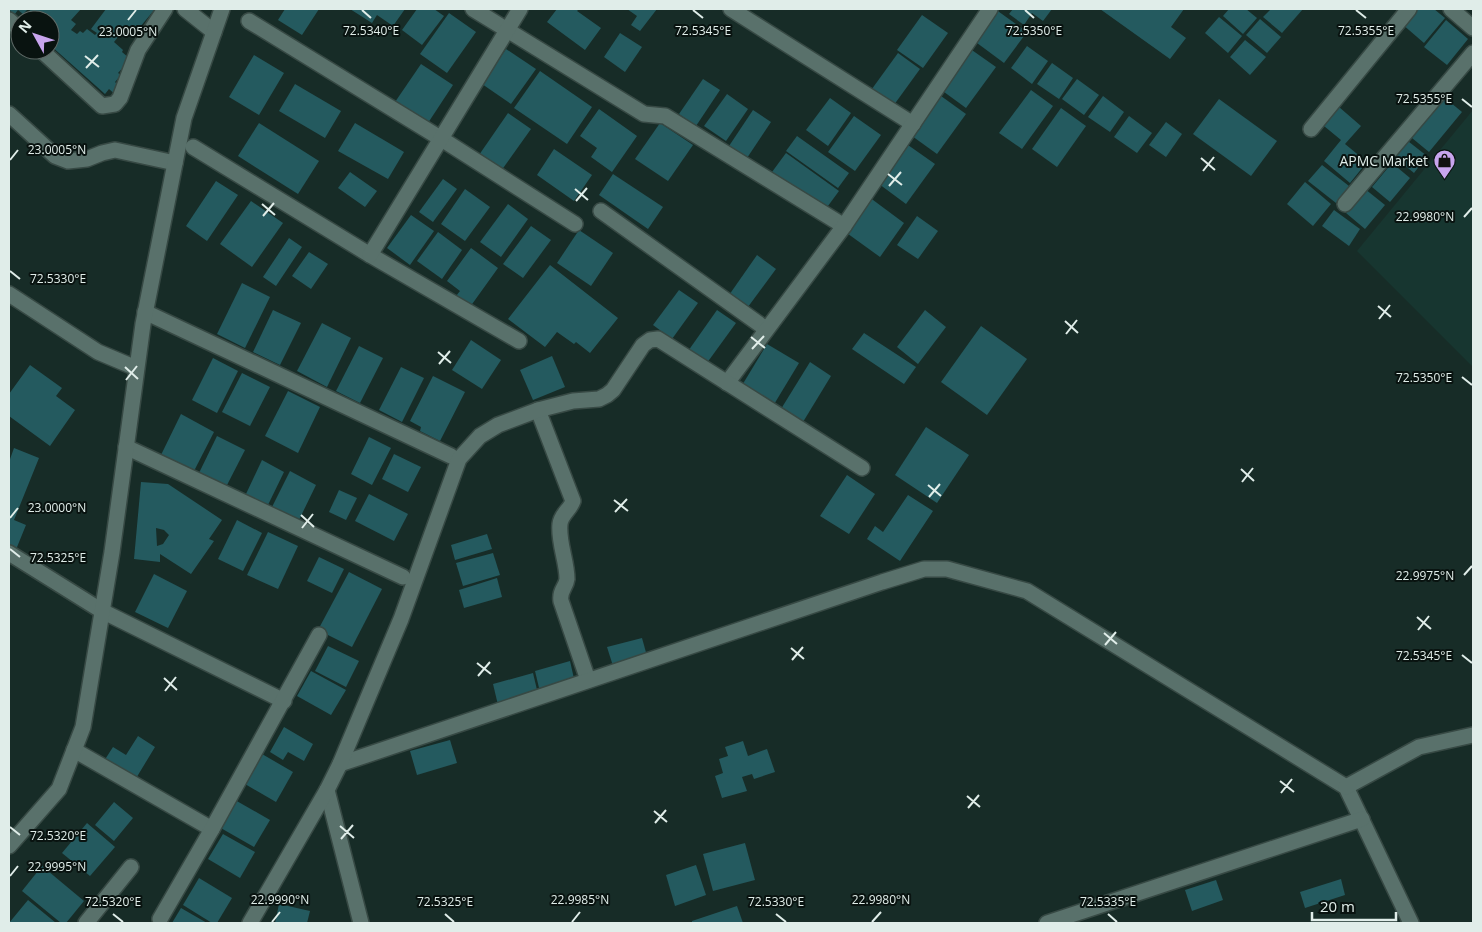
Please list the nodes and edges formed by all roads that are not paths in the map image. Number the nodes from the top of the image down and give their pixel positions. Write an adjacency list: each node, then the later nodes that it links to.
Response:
1 (165, 9): 15 (street)
2 (185, 9): 13 (street)
3 (222, 9): 13 (street)
4 (473, 9): 12 (street)
5 (520, 9): 12 (street)
6 (731, 9): 17 (street)
7 (990, 9): 17 (street)
8 (1409, 9): 18 (street)
9 (1451, 9): 11 (street)
10 (249, 21): 19 (street)
11 (1473, 28)
12 (507, 30): 19 (street); 25 (street)
13 (214, 32): 21 (street)
14 (1473, 53): 22 (street)
15 (52, 60)
16 (9, 114): 21 (street)
17 (912, 124): 25 (street)
18 (1311, 129)
19 (440, 138): 24 (street); 26 (street)
20 (193, 147): 26 (street)
21 (175, 163): 28 (street)
22 (1345, 204)
23 (601, 211): 29 (street)
24 (575, 224)
25 (844, 226): 29 (street)
26 (370, 255): 30 (street)
27 (9, 294): 31 (street)
28 (146, 312): 31 (street); 35 (street)
29 (766, 330): 32 (street)
30 (518, 341)
31 (136, 368): 34 (street)
32 (727, 383): 33 (street); 36 (street)
33 (538, 410): 41 (street); 45 (street)
34 (126, 447): 38 (street); 39 (street)
35 (451, 456)
36 (862, 468)
37 (9, 553): 39 (street)
38 (403, 577)
39 (102, 611): 42 (street); 44 (street)
40 (319, 635): 42 (street)
41 (588, 680): 45 (street); 46 (street)
42 (284, 701): 49 (street)
43 (1473, 735): 46 (street)
44 (74, 750): 49 (street); 50 (street)
45 (340, 764): 47 (street)
46 (1346, 787): 48 (street)
47 (327, 790): 54 (street); 55 (street)
48 (1362, 820): 56 (street); 57 (street)
49 (212, 829): 52 (street)
50 (9, 846)
51 (131, 867): 53 (street)
52 (160, 919)
53 (86, 923)
54 (250, 923)
55 (362, 923)
56 (1047, 923)
57 (1411, 923)

